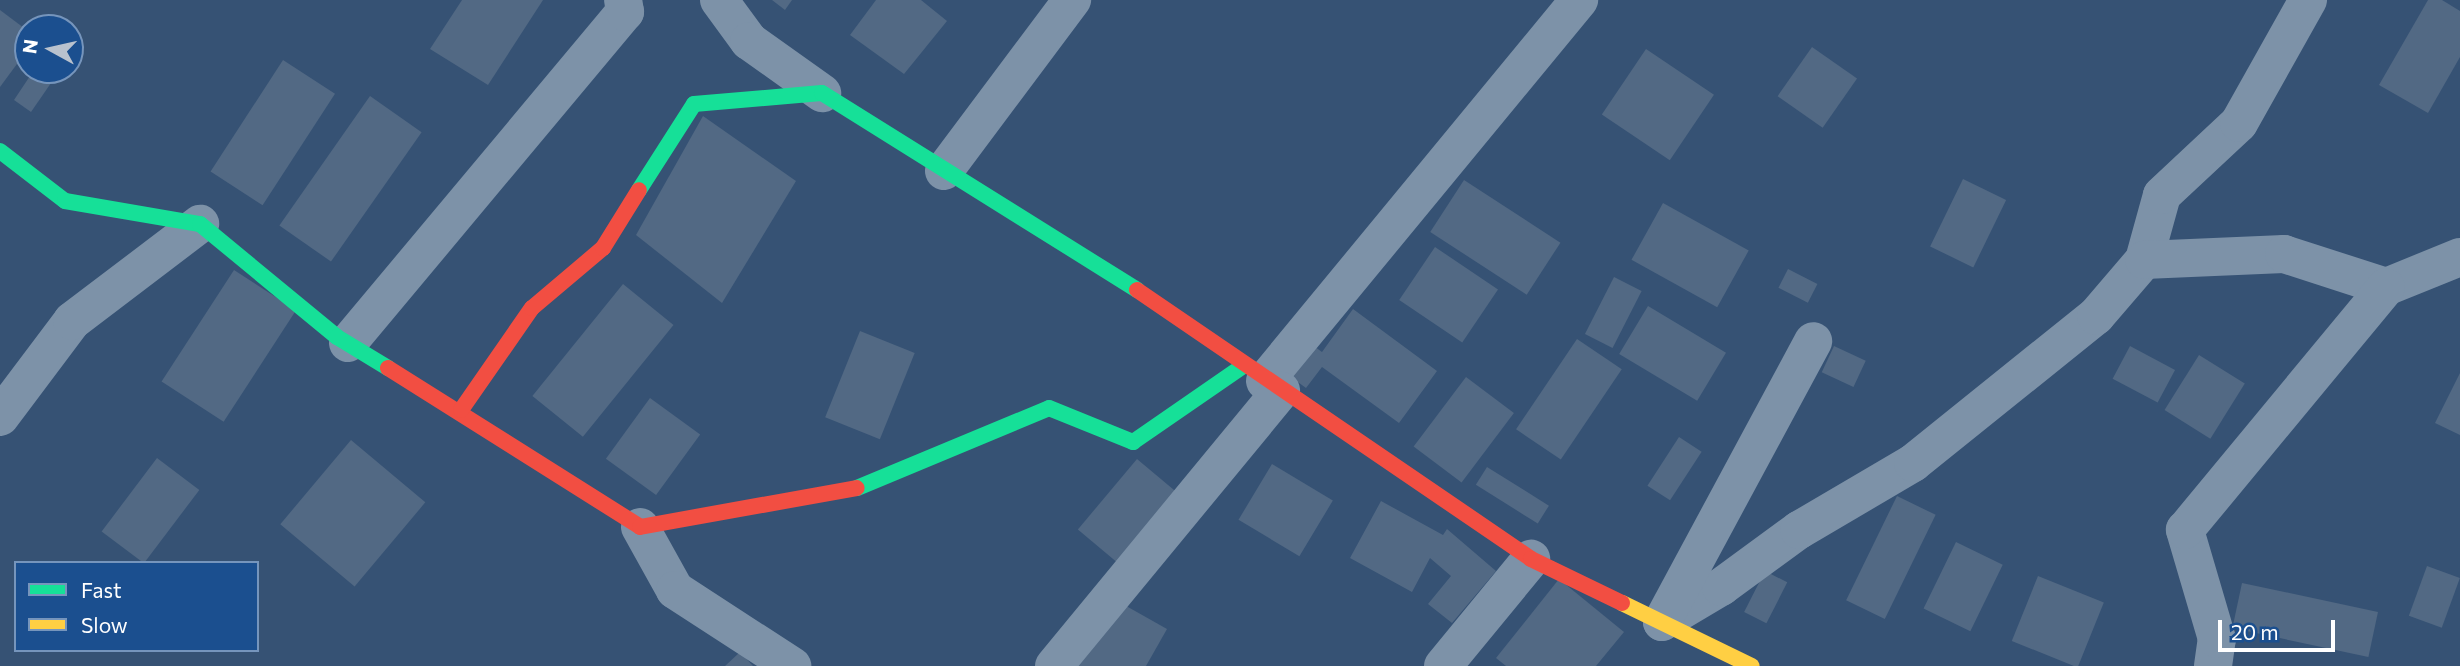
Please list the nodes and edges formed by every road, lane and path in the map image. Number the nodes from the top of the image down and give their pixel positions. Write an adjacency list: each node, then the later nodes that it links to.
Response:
1 (623, 0): 14 (street)
2 (719, 0): 6 (street)
3 (1072, 0): 8 (street)
4 (1580, 0): 15 (street)
5 (2308, 0): 11 (street)
6 (822, 93): 8 (street); 16 (street)
7 (0, 150): 9 (street)
8 (944, 172): 15 (street)
9 (200, 224): 14 (street); 17 (street)
10 (2460, 257): 12 (street)
11 (2144, 260): 12 (street); 20 (street)
12 (2386, 287): 25 (street)
13 (1813, 341): 20 (street)
14 (348, 343): 16 (street)
15 (1263, 379): 18 (street); 19 (street); 22 (street)
16 (461, 410): 18 (street)
17 (0, 416)
18 (640, 527): 21 (street)
19 (1531, 559): 20 (street); 23 (street)
20 (1662, 622): 24 (street)
21 (792, 666)
22 (1054, 666)
23 (1443, 666)
24 (1752, 666)
25 (2213, 666)

